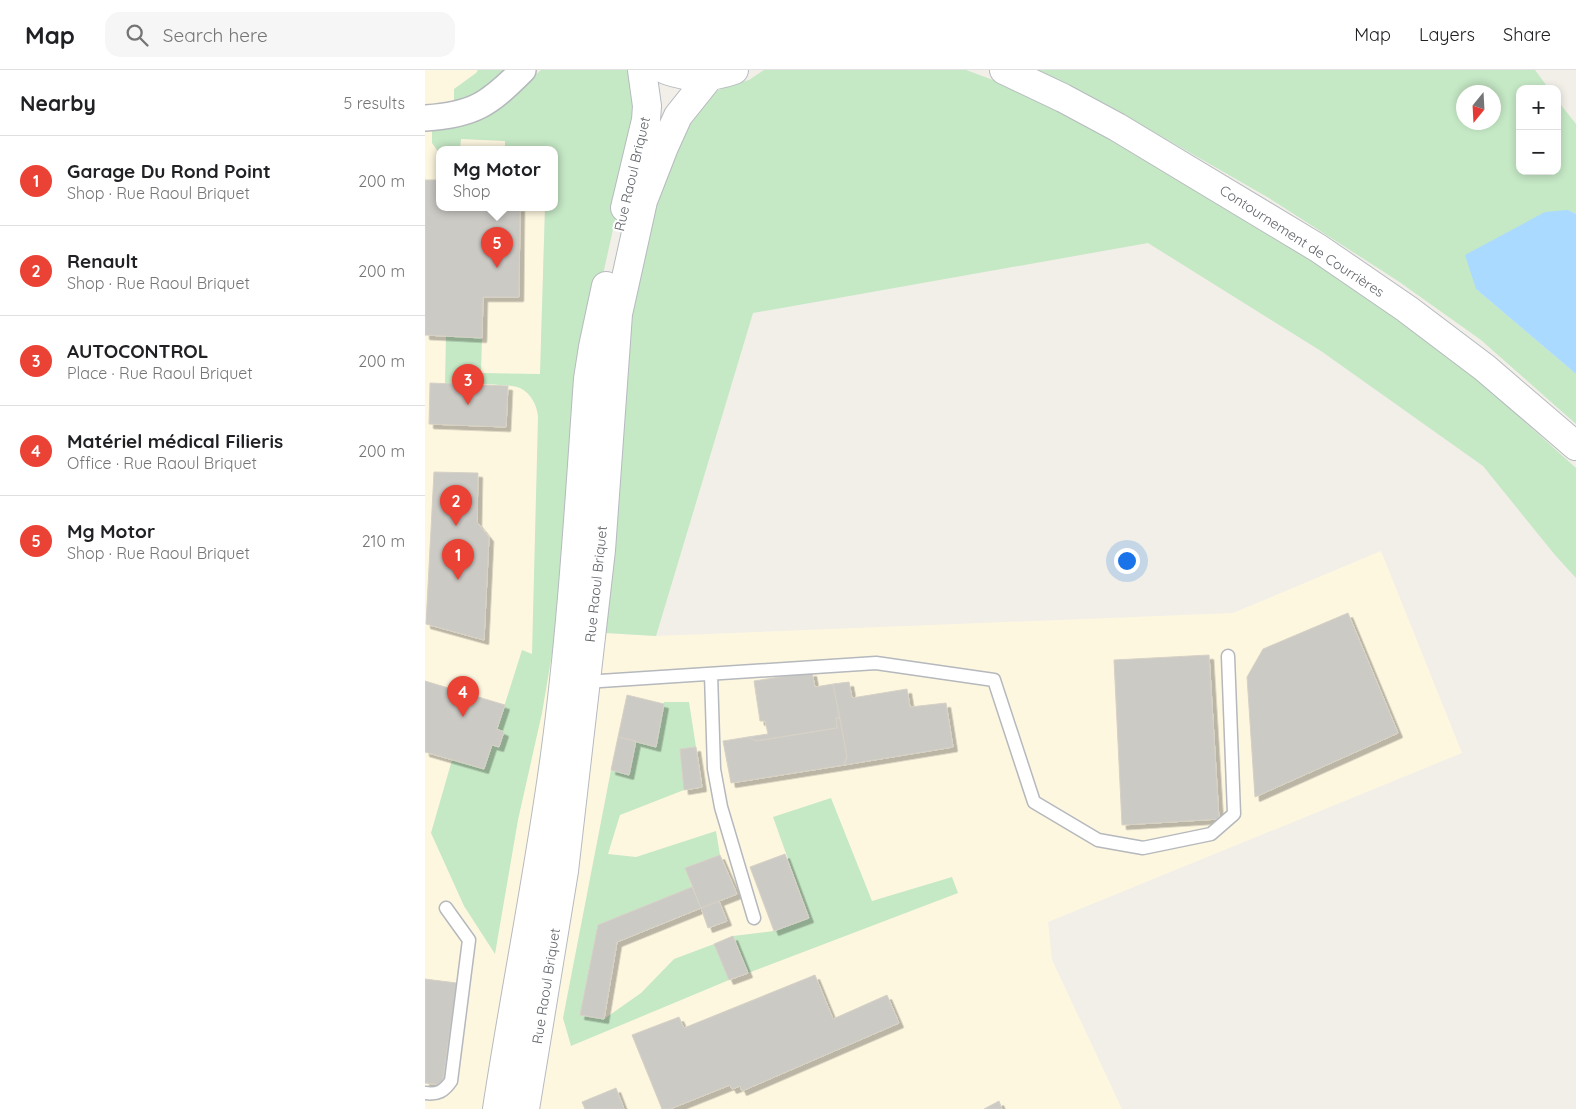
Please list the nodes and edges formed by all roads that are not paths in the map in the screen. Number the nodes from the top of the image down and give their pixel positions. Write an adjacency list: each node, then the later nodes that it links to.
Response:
1 (523, 70): 6 (street)
2 (642, 70): 8 (street, Rue Raoul Briquet)
3 (666, 70): 5 (street)
4 (1005, 70): 7 (street, Contournement de Courrières)
5 (722, 73): 11 (street, Rue Raoul Briquet)
6 (425, 118)
7 (1576, 446)
8 (568, 642): 11 (lane); 14 (street, Rue Raoul Briquet)
9 (1228, 656): 10 (lane)
10 (711, 674): 11 (lane); 13 (lane)
11 (585, 682): 18 (street, Rue Raoul Briquet)
12 (446, 908): 15 (lane)
13 (754, 918)
14 (507, 1045): 16 (street); 17 (street, Rue Raoul Briquet)
15 (425, 1093)
16 (478, 1109)
17 (497, 1109)
18 (525, 1109)

